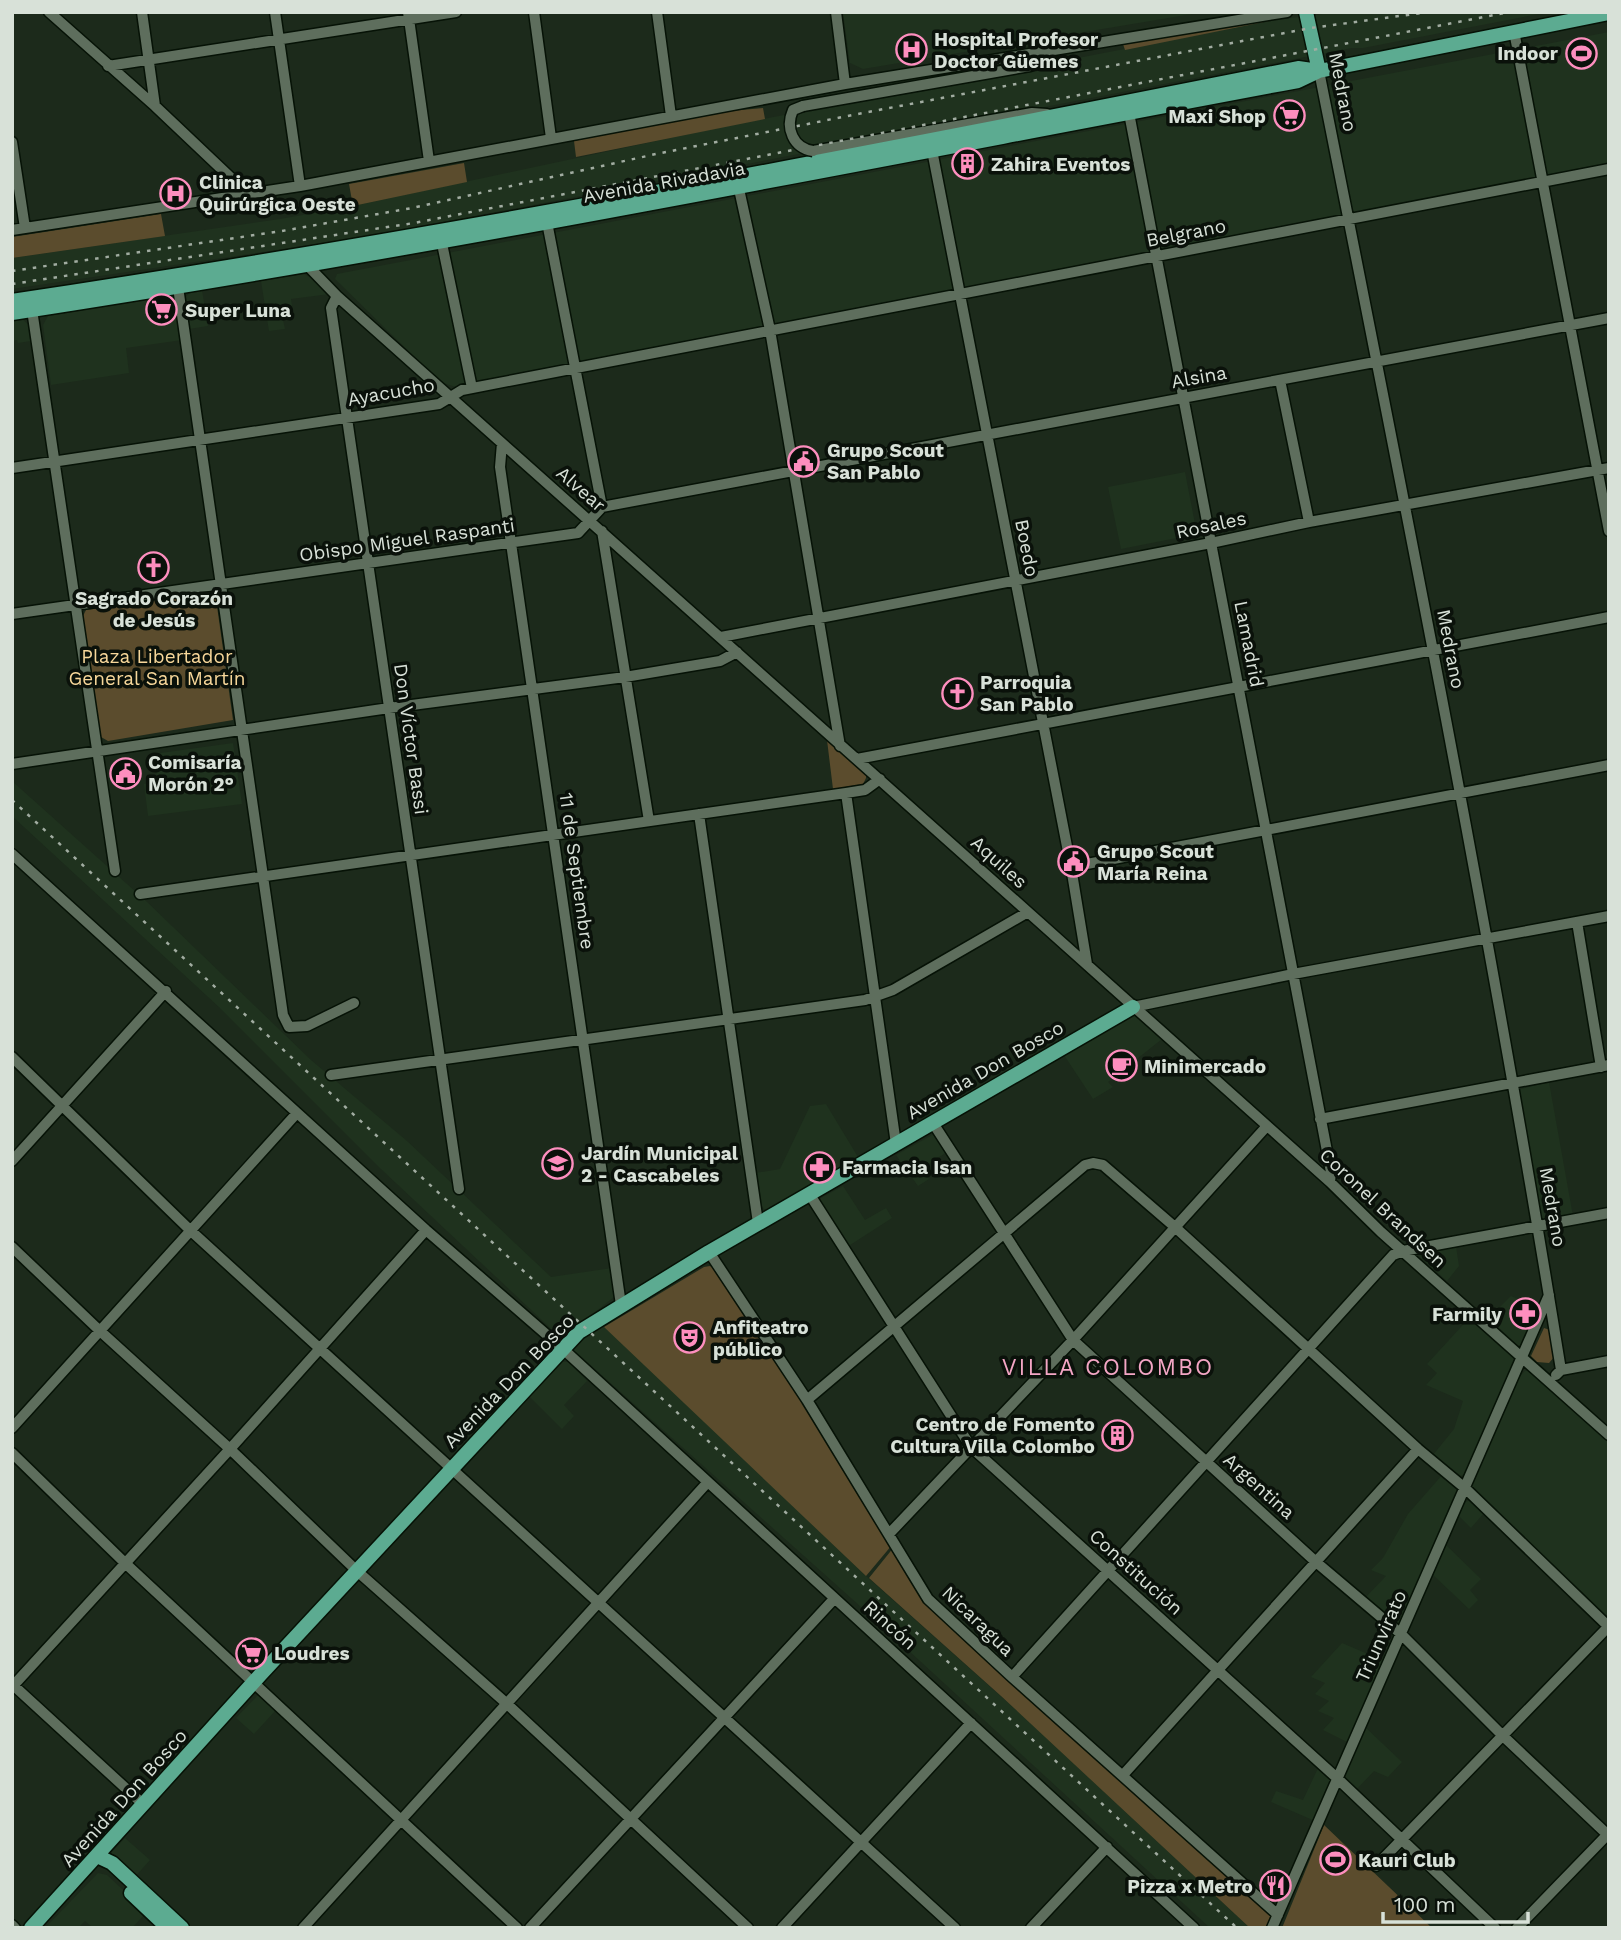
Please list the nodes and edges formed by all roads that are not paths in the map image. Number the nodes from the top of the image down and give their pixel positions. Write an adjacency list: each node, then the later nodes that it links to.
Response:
1 (49, 12): 16 (street)
2 (142, 12): 15 (street)
3 (275, 12): 13 (street)
4 (456, 12): 11 (street)
5 (534, 12): 23 (street)
6 (657, 12): 22 (street)
7 (836, 12): 18 (street)
8 (1287, 12): 14 (street)
9 (1306, 12): 17 (main road, Medrano)
10 (1609, 13): 12 (main road, Avenida Rivadavia)
11 (409, 16): 13 (street); 26 (street)
12 (1514, 31): 17 (main road, Avenida Rivadavia); 28 (street)
13 (279, 39): 15 (street); 30 (street)
14 (1052, 49): 18 (street); 21 (street, bridge)
15 (149, 61): 16 (street); 19 (street)
16 (108, 66): 19 (street)
17 (1319, 71): 20 (main road, Avenida Rivadavia); 21 (main road, Avenida Rivadavia); 33 (street, Medrano)
18 (845, 84): 22 (street)
19 (155, 106): 31 (street)
20 (1129, 113): 25 (main road, Avenida Rivadavia); 37 (street, Lamadrid)
21 (1064, 115): 25 (main road, Avenida Rivadavia)
22 (671, 116): 23 (street)
23 (551, 138): 26 (street)
24 (12, 142): 34 (street)
25 (930, 145): 29 (main road, Avenida Rivadavia); 40 (street, Boedo)
26 (429, 162): 30 (street)
27 (1609, 169): 28 (street, Belgrano)
28 (1543, 181): 33 (street, Belgrano); 46 (street)
29 (738, 183): 32 (main road, Avenida Rivadavia); 47 (street)
30 (300, 186): 31 (street)
31 (234, 197): 34 (street)
32 (546, 218): 36 (main road, Avenida Rivadavia); 49 (street)
33 (1349, 220): 37 (street, Belgrano); 48 (street, Medrano)
34 (25, 228): 35 (street)
35 (12, 230)
36 (441, 237): 38 (main road, Avenida Rivadavia); 51 (street)
37 (1155, 257): 40 (street, Belgrano); 53 (street, Lamadrid)
38 (305, 260): 39 (main road, Avenida Rivadavia); 41 (street, Alvear); 43 (main road, Avenida Rivadavia)
39 (178, 287): 43 (main road, Avenida Rivadavia); 56 (street)
40 (959, 294): 47 (street, Belgrano); 55 (street, Boedo)
41 (337, 296): 52 (street, Alvear); 54 (street, Don Víctor Bassi)
42 (12, 301): 43 (main road, Avenida Rivadavia)
43 (32, 304): 44 (main road, Avenida Rivadavia); 58 (street)
44 (12, 313)
45 (1609, 318): 46 (street, Alsina)
46 (1571, 325): 48 (street, Alsina); 60 (street)
47 (770, 330): 49 (street, Ayacucho); 61 (street)
48 (1377, 362): 50 (street, Alsina); 62 (street, Medrano)
49 (576, 368): 51 (street, Ayacucho); 63 (street)
50 (1280, 380): 53 (street, Alsina); 65 (street)
51 (472, 388): 52 (street, Ayacucho)
52 (451, 398): 54 (street, Ayacucho); 57 (street, Alvear)
53 (1184, 398): 55 (street, Alsina); 69 (street, Lamadrid)
54 (348, 418): 56 (street, Ayacucho); 70 (street, Don Víctor Bassi)
55 (987, 436): 61 (street, Alsina); 71 (street, Boedo)
56 (201, 440): 58 (street, Ayacucho); 72 (street)
57 (502, 443): 64 (street, Alvear); 68 (street, 11 de Septiembre)
58 (57, 461): 59 (street, Ayacucho); 73 (street)
59 (12, 468)
60 (1603, 469): 62 (street, Rosales); 67 (street)
61 (795, 472): 63 (street); 76 (street)
62 (1404, 506): 65 (street, Rosales); 78 (street, Medrano)
63 (602, 507): 64 (street, Obispo Miguel Raspanti)
64 (589, 520): 66 (street, Alvear); 68 (street, Obispo Miguel Raspanti)
65 (1309, 522): 69 (street, Rosales)
66 (602, 531): 77 (street, Alvear); 80 (street)
67 (1609, 531)
68 (512, 542): 70 (street, Obispo Miguel Raspanti); 82 (street, 11 de Septiembre)
69 (1211, 543): 71 (street, Rosales); 81 (street, Lamadrid)
70 (368, 563): 72 (street, Obispo Miguel Raspanti); 83 (street, Don Víctor Bassi)
71 (1015, 581): 76 (street, Rosales); 84 (street, Boedo)
72 (222, 584): 73 (street, Obispo Miguel Raspanti); 85 (street)
73 (76, 606): 74 (street, Obispo Miguel Raspanti); 87 (street)
74 (12, 614)
75 (1609, 617): 78 (street)
76 (819, 618): 77 (street, Rosales); 86 (street)
77 (721, 637): 79 (street, Alvear)
78 (1432, 651): 81 (street); 93 (street, Medrano)
79 (737, 652): 80 (street); 86 (street, Alvear)
80 (625, 677): 82 (street); 95 (street)
81 (1239, 687): 84 (street); 96 (street, Lamadrid)
82 (533, 688): 83 (street); 97 (street, 11 de Septiembre)
83 (389, 708): 85 (street); 99 (street, Don Víctor Bassi)
84 (1043, 725): 88 (street); 100 (street, Boedo)
85 (242, 729): 87 (street); 102 (street)
86 (840, 746): 88 (street, Aquiles)
87 (98, 752): 89 (street); 101 (street)
88 (857, 760): 91 (street, Aquiles)
89 (12, 764)
90 (1609, 765): 93 (street)
91 (880, 779): 92 (street); 104 (street, Aquiles)
92 (846, 793): 94 (street); 111 (street)
93 (1459, 794): 96 (street); 107 (street, Medrano)
94 (699, 814): 95 (street); 114 (street)
95 (649, 821): 97 (street)
96 (1266, 830): 100 (street); 109 (street, Lamadrid)
97 (553, 835): 99 (street); 115 (street, 11 de Septiembre)
98 (12, 853): 110 (street, Rincón)
99 (409, 856): 102 (street); 117 (street, Don Víctor Bassi)
100 (1071, 867): 108 (street, Boedo)
101 (115, 871)
102 (264, 876): 103 (street); 112 (street)
103 (140, 894)
104 (1028, 912): 108 (street, Aquiles); 111 (street)
105 (1609, 916): 106 (street)
106 (1577, 922): 107 (street); 118 (street)
107 (1486, 939): 109 (street); 120 (street, Medrano)
108 (1087, 964): 113 (street, Aquiles)
109 (1293, 974): 113 (street); 123 (street, Lamadrid)
110 (166, 991): 121 (street); 122 (street, Rincón)
111 (874, 997): 114 (street); 126 (street)
112 (354, 1003)
113 (1133, 1007): 124 (main road, Avenida Don Bosco); 125 (street, Coronel Brandsen)
114 (729, 1019): 115 (street); 132 (street)
115 (584, 1041): 117 (street); 142 (street, 11 de Septiembre)
116 (12, 1057): 121 (street)
117 (439, 1060): 119 (street); 129 (street, Don Víctor Bassi)
118 (1605, 1066): 120 (street)
119 (331, 1075)
120 (1512, 1082): 123 (street); 133 (street, Medrano)
121 (64, 1106): 127 (street); 135 (street)
122 (297, 1113): 135 (street); 136 (street, Rincón)
123 (1320, 1119): 128 (street, Lamadrid)
124 (933, 1123): 126 (main road, Avenida Don Bosco); 137 (street, Argentina)
125 (1267, 1126): 128 (street, Coronel Brandsen); 134 (street)
126 (895, 1144): 130 (main road, Avenida Don Bosco)
127 (12, 1161)
128 (1330, 1182): 139 (street, Coronel Brandsen)
129 (459, 1189)
130 (810, 1195): 132 (main road, Avenida Don Bosco); 143 (street, Constitución)
131 (1609, 1213): 133 (street)
132 (758, 1223): 140 (main road, Avenida Don Bosco)
133 (1537, 1226): 139 (street); 141 (street, Medrano)
134 (1176, 1228): 137 (street); 145 (street); 148 (street)
135 (190, 1230): 144 (street); 147 (street)
136 (426, 1230): 146 (street, Rincón); 147 (street)
137 (1004, 1233): 143 (street); 145 (street, Argentina)
138 (12, 1247): 144 (street)
139 (1403, 1251): 148 (street); 149 (street, Coronel Brandsen)
140 (709, 1252): 142 (main road, Avenida Don Bosco); 153 (street, Nicaragua)
141 (1549, 1294): 149 (street); 151 (street, Medrano)
142 (621, 1305): 146 (main road, Avenida Don Bosco)
143 (893, 1326): 153 (street); 156 (street, Constitución)
144 (99, 1330): 154 (street); 157 (street)
145 (1073, 1340): 156 (street); 160 (street, Argentina)
146 (562, 1348): 161 (main road, Avenida Don Bosco); 162 (street, Rincón)
147 (321, 1349): 157 (street); 161 (street)
148 (1309, 1349): 158 (street); 160 (street)
149 (1522, 1358): 152 (street, Coronel Brandsen); 163 (street, Triunvirato)
150 (1609, 1362): 151 (street)
151 (1561, 1370): 152 (street)
152 (1548, 1381): 155 (street, Coronel Brandsen)
153 (807, 1400): 164 (street, Nicaragua)
154 (12, 1428)
155 (1609, 1434)
156 (971, 1447): 164 (street); 168 (street, Constitución)
157 (230, 1449): 166 (street); 167 (street)
158 (1418, 1449): 163 (street); 165 (street)
159 (12, 1453): 166 (street)
160 (1206, 1462): 165 (street, Argentina); 168 (street)
161 (452, 1467): 167 (main road, Avenida Don Bosco); 170 (street)
162 (707, 1483): 169 (street, Rincón); 170 (street)
163 (1466, 1489): 171 (street); 172 (street, Triunvirato)
164 (889, 1534): 174 (street, Nicaragua)
165 (1316, 1562): 172 (street, Argentina); 173 (street)
166 (125, 1563): 175 (street); 176 (street)
167 (357, 1571): 175 (main road, Avenida Don Bosco); 177 (street)
168 (1109, 1571): 173 (street, Constitución); 174 (street)
169 (834, 1599): 178 (street); 179 (street, Rincón)
170 (598, 1601): 177 (street); 178 (street)
171 (1609, 1626): 180 (street)
172 (1401, 1634): 180 (street, Argentina); 182 (street, Triunvirato)
173 (1218, 1670): 181 (street); 182 (street, Constitución)
174 (1012, 1677): 181 (street, Nicaragua)
175 (254, 1682): 183 (main road, Avenida Don Bosco); 185 (street)
176 (13, 1685): 183 (street)
177 (506, 1703): 184 (street); 185 (street)
178 (724, 1716): 184 (street); 188 (street)
179 (971, 1723): 188 (street); 189 (street, Rincón)
180 (1502, 1735): 186 (street, Argentina); 187 (street)
181 (1123, 1775): 192 (street, Nicaragua)
182 (1338, 1779): 187 (street, Constitución); 192 (street, Triunvirato)
183 (144, 1805): 190 (main road, Avenida Don Bosco)
184 (629, 1819): 198 (street); 199 (street)
185 (402, 1820): 196 (street); 197 (street)
186 (1608, 1835): 206 (street)
187 (1403, 1839): 191 (street); 205 (street, Constitución)
188 (862, 1843): 200 (street); 201 (street)
189 (1107, 1847): 202 (street); 203 (street, Rincón)
190 (97, 1856): 193 (main road, Avenida Don Bosco); 194 (main road); 195 (main road)
191 (1376, 1866)
192 (1278, 1915): 204 (street, Triunvirato)
193 (31, 1928)
194 (168, 1928)
195 (182, 1928)
196 (303, 1928)
197 (517, 1928)
198 (530, 1928)
199 (748, 1928)
200 (782, 1928)
201 (955, 1928)
202 (1031, 1928)
203 (1194, 1928)
204 (1272, 1928)
205 (1495, 1928)
206 (1517, 1928)

